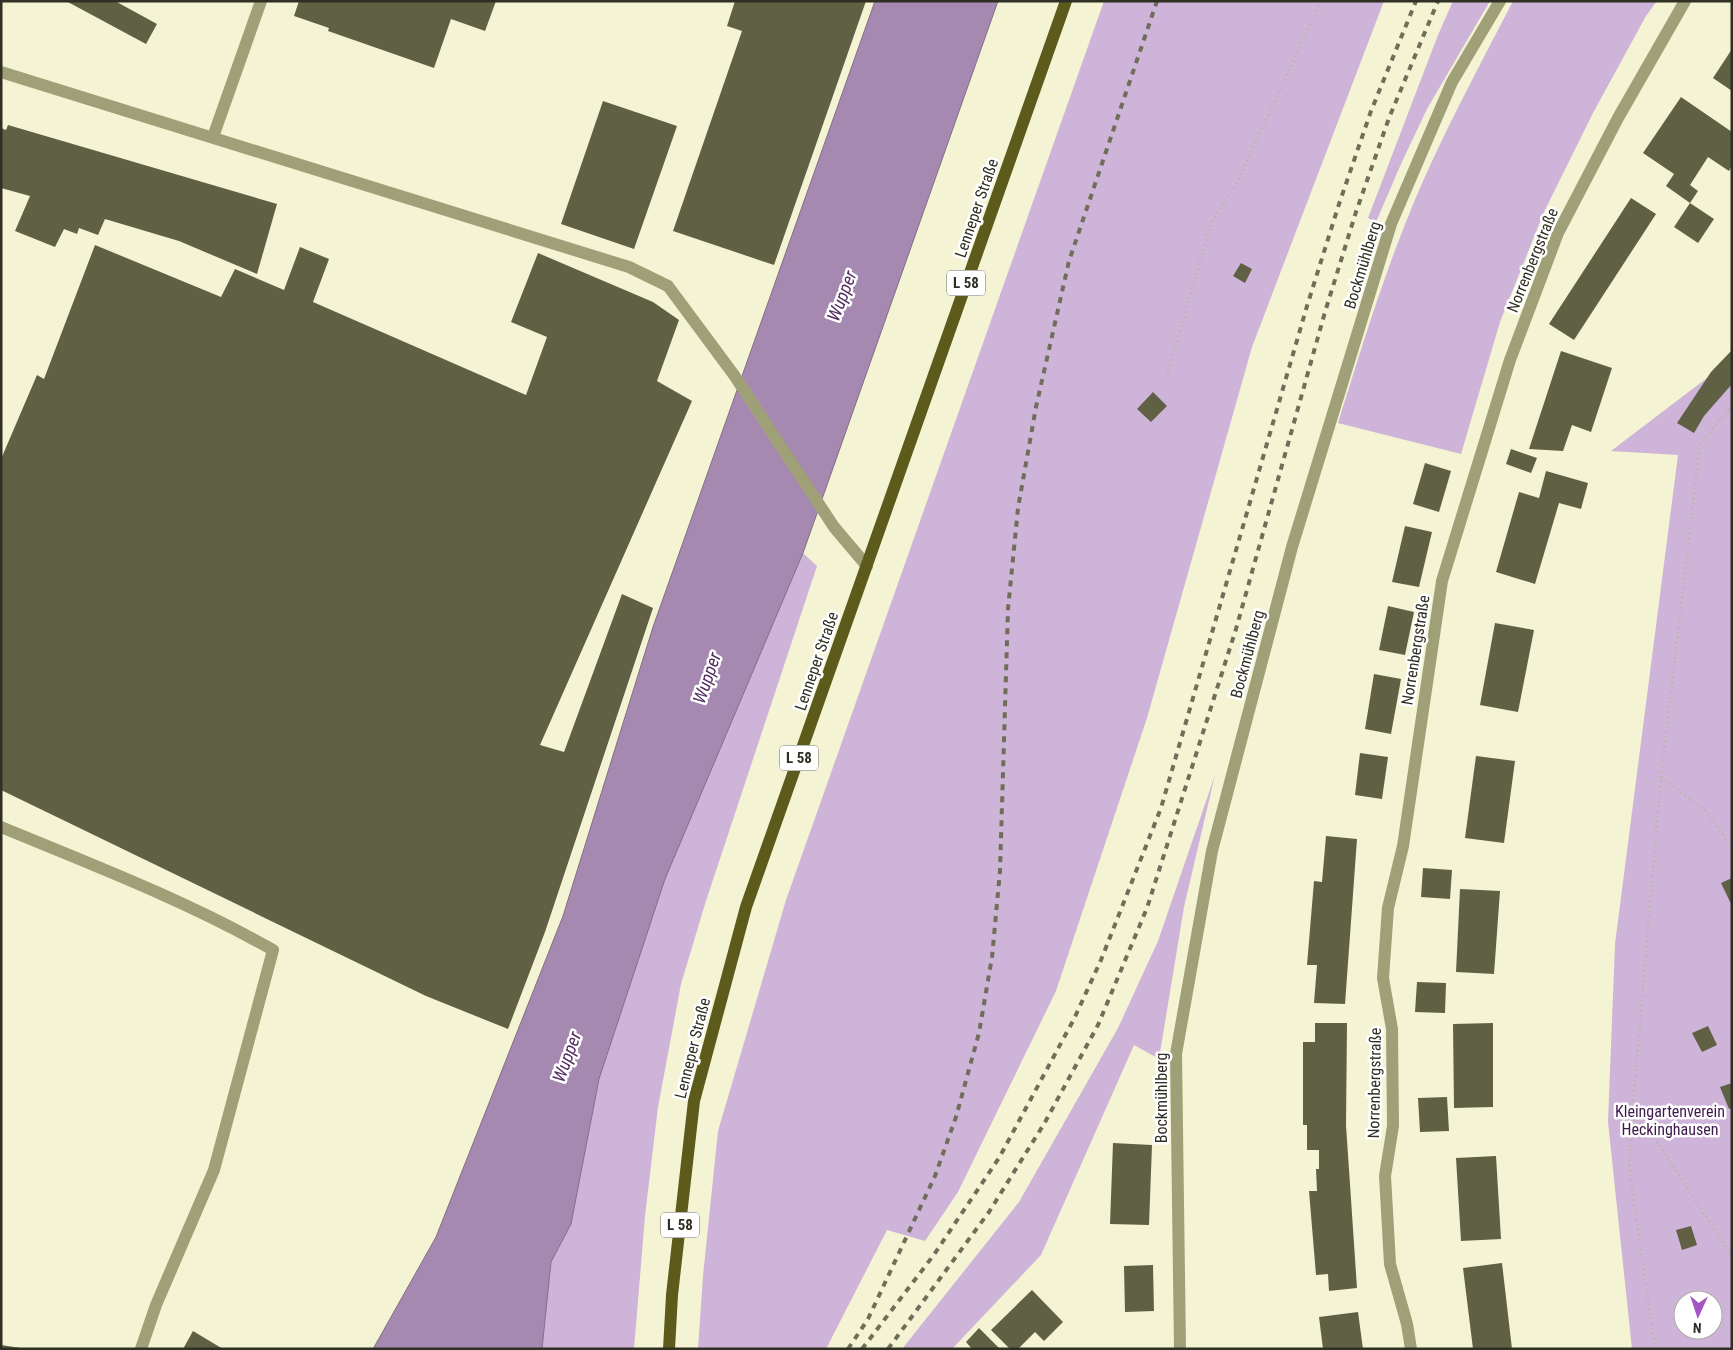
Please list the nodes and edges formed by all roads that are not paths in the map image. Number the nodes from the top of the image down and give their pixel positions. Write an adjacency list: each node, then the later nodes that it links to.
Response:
1 (261, 1): 6 (street)
2 (1066, 1): 7 (main road, Lenneper Straße / L 58)
3 (1500, 1): 11 (street, Bockmühlberg)
4 (1685, 1): 12 (street, Norrenbergstraße)
5 (1, 72): 6 (street)
6 (213, 137): 7 (street)
7 (867, 566): 10 (main road, Lenneper Straße / L 58)
8 (1, 827): 9 (street)
9 (141, 1349)
10 (669, 1349)
11 (1180, 1349)
12 (1411, 1349)

